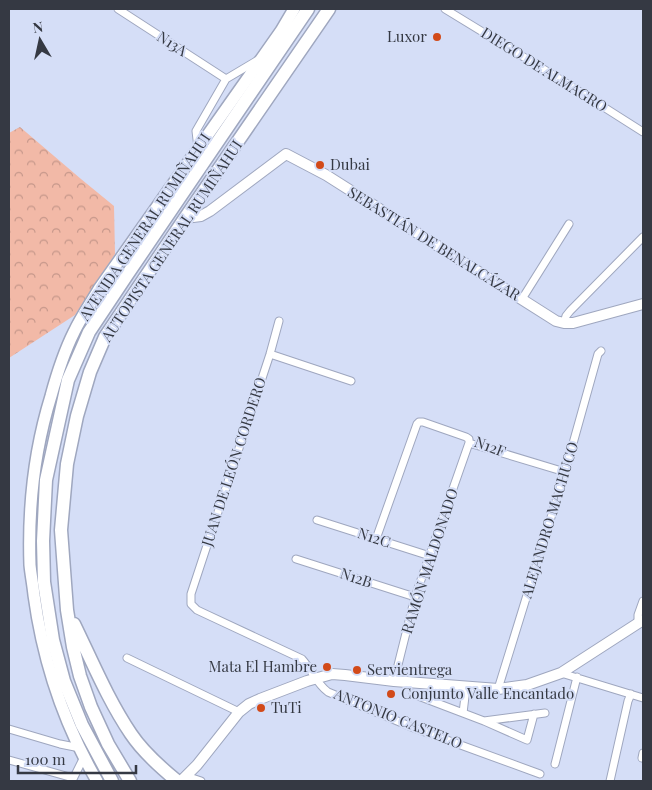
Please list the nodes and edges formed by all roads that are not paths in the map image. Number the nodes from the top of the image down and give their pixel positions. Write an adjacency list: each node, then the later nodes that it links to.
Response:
1 (118, 9): 7 (street, N13A)
2 (294, 9): 6 (main road, AVENIDA GENERAL RUMIÑAHUI)
3 (308, 9): 56 (highway, AUTOPISTA GENERAL RUMIÑAHUI)
4 (329, 9): 10 (highway, AUTOPISTA GENERAL RUMIÑAHUI)
5 (445, 9): 8 (street, DIEGO DE ALMAGRO)
6 (262, 57): 7 (street); 9 (main road, AVENIDA GENERAL RUMIÑAHUI)
7 (226, 79): 9 (street)
8 (643, 132)
9 (198, 148): 47 (main road, AVENIDA GENERAL RUMIÑAHUI)
10 (185, 218): 13 (street, SEBASTIÁN DE BENALCÁZAR); 29 (highway, AUTOPISTA GENERAL RUMIÑAHUI)
11 (569, 224): 13 (street)
12 (643, 238): 16 (street)
13 (522, 299): 16 (street, SEBASTIÁN DE BENALCÁZAR)
14 (643, 304): 16 (street)
15 (279, 321): 18 (street, JUAN DE LEÓN CORDERO)
16 (564, 323)
17 (601, 351): 21 (street, ALEJANDRO MACHUCO)
18 (270, 354): 19 (street); 28 (street, JUAN DE LEÓN CORDERO)
19 (351, 381)
20 (470, 443): 21 (street, N12F); 23 (street, N12F); 24 (street, RAMÓN MALDONADO)
21 (565, 472): 37 (street, ALEJANDRO MACHUCO)
22 (317, 520): 23 (street, N12C)
23 (376, 538): 24 (street, N12C)
24 (430, 556): 26 (street, RAMÓN MALDONADO)
25 (296, 559): 26 (street, N12B)
26 (415, 597): 35 (street, RAMÓN MALDONADO)
27 (643, 601): 30 (street)
28 (191, 604): 34 (street, ANTONIO CASTELO)
29 (67, 610): 53 (highway); 57 (highway, AUTOPISTA GENERAL RUMIÑAHUI)
30 (641, 622): 32 (street)
31 (127, 658): 41 (street)
32 (561, 673): 33 (street); 37 (street)
33 (577, 677): 39 (street); 49 (street)
34 (316, 679): 35 (street); 41 (street); 51 (street, ANTONIO CASTELO)
35 (394, 681): 36 (street)
36 (466, 688): 37 (street); 42 (street)
37 (498, 689)
38 (414, 694): 42 (street)
39 (631, 694): 40 (street); 59 (street)
40 (643, 698)
41 (239, 712): 53 (street)
42 (463, 712): 45 (street)
43 (545, 713): 44 (street)
44 (534, 714): 45 (street); 45 (street)
45 (484, 721)
46 (9, 729): 47 (street)
47 (82, 752): 50 (main road, AVENIDA GENERAL RUMIÑAHUI); 52 (street)
48 (9, 760): 52 (street)
49 (555, 764)
50 (90, 768): 54 (main road); 55 (main road, AVENIDA GENERAL RUMIÑAHUI)
51 (540, 774)
52 (73, 779)
53 (182, 780): 58 (street)
54 (87, 781)
55 (97, 781)
56 (112, 781)
57 (130, 781)
58 (201, 781)
59 (610, 781)

